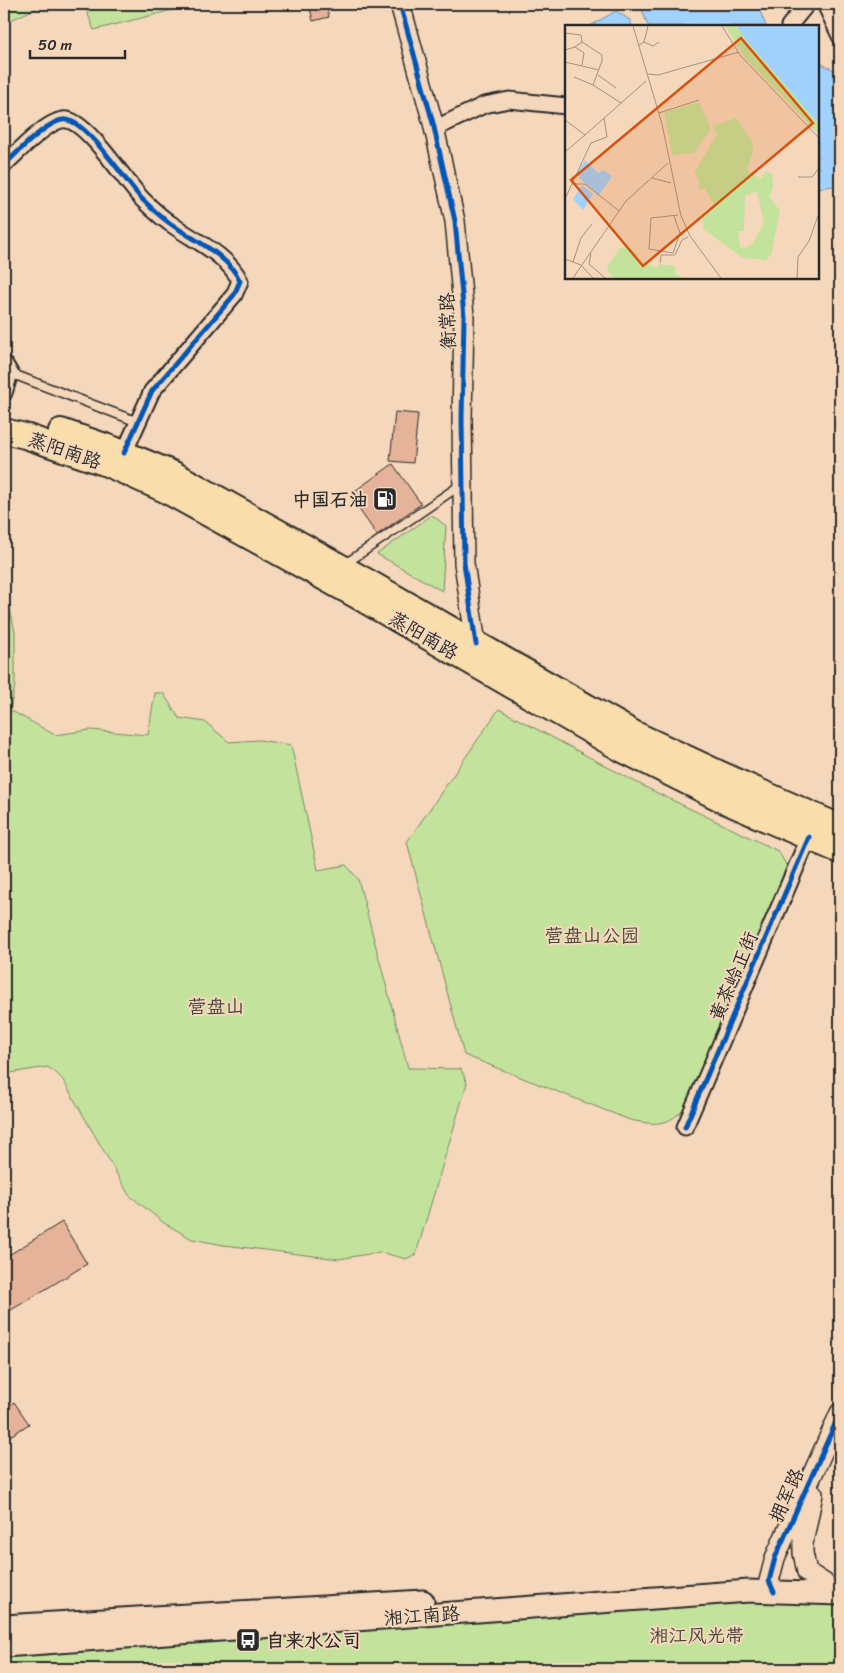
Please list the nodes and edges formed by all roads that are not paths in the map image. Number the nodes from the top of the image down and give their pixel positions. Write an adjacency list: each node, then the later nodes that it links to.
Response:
1 (400, 4): 7 (street, 衡常路)
2 (807, 4): 4 (street)
3 (825, 4): 5 (street)
4 (790, 25)
5 (840, 36)
6 (565, 106): 7 (street)
7 (434, 128): 15 (street, 衡常路)
8 (4, 165): 12 (street)
9 (7, 368): 10 (street); 12 (lane)
10 (4, 393)
11 (4, 415): 14 (main road, 蒸阳南路)
12 (138, 422): 14 (street)
13 (4, 431): 19 (main road, 蒸阳南路)
14 (124, 453): 16 (main road, 蒸阳南路)
15 (463, 483): 16 (lane); 17 (street, 衡常路)
16 (341, 567): 17 (main road, 蒸阳南路)
17 (476, 644): 18 (main road, 蒸阳南路)
18 (840, 827)
19 (809, 837): 20 (main road, 蒸阳南路); 21 (street, 黄茶岭正街)
20 (840, 850)
21 (685, 1127)
22 (840, 1413): 25 (street, 拥军路)
23 (840, 1434): 24 (street, 拥军路)
24 (813, 1494): 25 (street, 拥军路); 26 (street)
25 (774, 1585): 26 (main road, 湘江南路); 27 (main road, 湘江南路); 28 (main road, 湘江南路)
26 (835, 1587)
27 (4, 1626)
28 (4, 1646)

